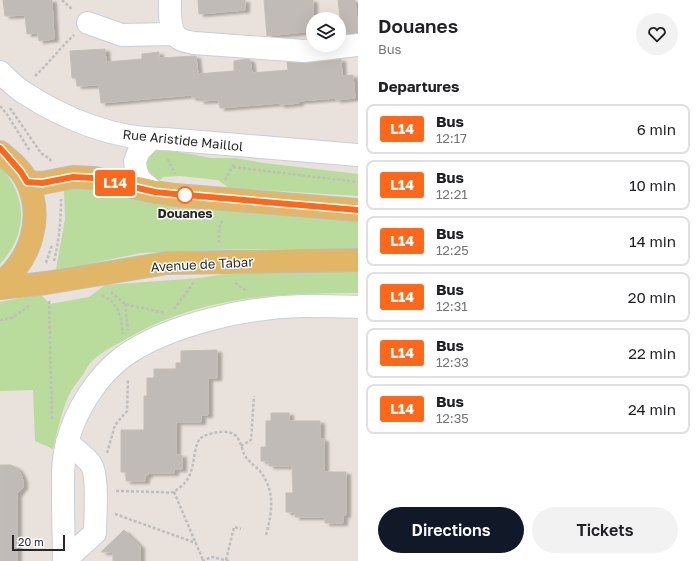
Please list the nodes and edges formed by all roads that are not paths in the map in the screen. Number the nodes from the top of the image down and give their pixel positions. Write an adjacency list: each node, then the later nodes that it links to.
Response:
1 (170, 0): 3 (street)
2 (88, 23): 3 (street)
3 (174, 34): 4 (street)
4 (358, 45)
5 (0, 72): 6 (street, Rue Aristide Maillol)
6 (158, 139): 8 (street, Rue Aristide Maillol); 10 (street)
7 (3, 153): 9 (main road)
8 (358, 155)
9 (27, 182): 10 (main road); 13 (main road)
10 (155, 192): 11 (main road)
11 (358, 210)
12 (358, 260): 14 (main road, Avenue de Tabar)
13 (0, 283)
14 (0, 288)
15 (358, 307): 16 (street)
16 (67, 442): 17 (street); 17 (street)
17 (64, 561)

